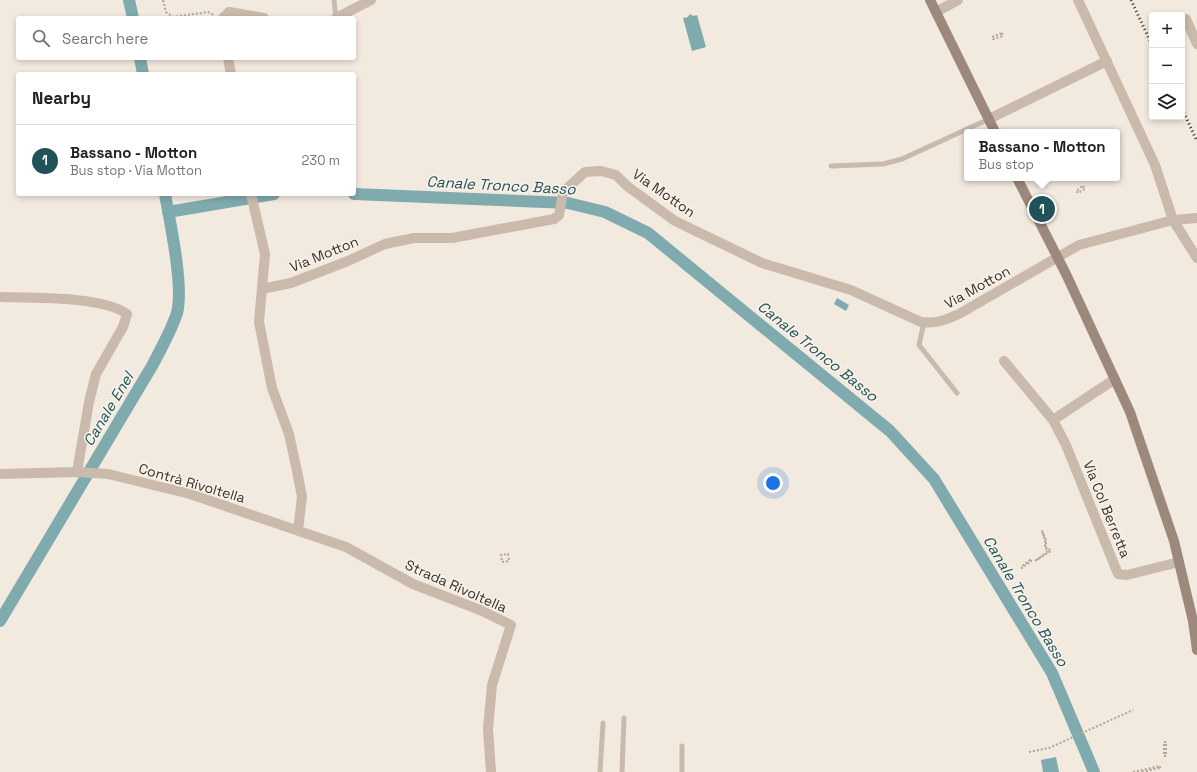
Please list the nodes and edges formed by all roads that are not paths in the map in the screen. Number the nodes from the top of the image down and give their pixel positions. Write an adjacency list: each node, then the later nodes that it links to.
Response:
1 (334, 0): 9 (lane)
2 (371, 0): 10 (street)
3 (930, 0): 6 (main road)
4 (958, 0): 6 (street)
5 (1078, 0): 14 (street)
6 (936, 12): 16 (main road)
7 (219, 16): 8 (street)
8 (252, 16)
9 (336, 16)
10 (340, 16)
11 (1186, 19): 12 (street)
12 (1197, 44)
13 (228, 60): 15 (street)
14 (1107, 62): 16 (street); 24 (street)
15 (231, 72)
16 (989, 119): 17 (lane); 18 (main road)
17 (967, 129)
18 (994, 129)
19 (964, 130): 20 (lane)
20 (831, 166)
21 (1018, 181): 25 (main road)
22 (252, 196): 27 (street)
23 (1197, 218): 24 (street, Via Motton)
24 (1173, 220): 25 (street, Via Motton); 26 (street)
25 (1057, 258): 29 (street, Via Motton); 31 (main road)
26 (1197, 258)
27 (262, 289): 29 (street, Via Motton); 36 (street)
28 (0, 297): 34 (street)
29 (924, 322): 32 (lane)
30 (1004, 361): 33 (street, Via Col Berretta)
31 (1115, 379): 33 (street); 37 (main road)
32 (957, 393)
33 (1053, 420): 37 (street, Via Col Berretta)
34 (77, 472): 35 (street, Contrà Rivoltella); 36 (street, Contrà Rivoltella)
35 (0, 474)
36 (298, 530): 43 (street, Strada Rivoltella)
37 (1179, 562): 38 (main road)
38 (1195, 621): 39 (main road)
39 (1197, 650)
40 (624, 718): 45 (lane)
41 (603, 723): 44 (lane)
42 (682, 746): 46 (lane)
43 (491, 772)
44 (600, 772)
45 (622, 772)
46 (682, 772)

